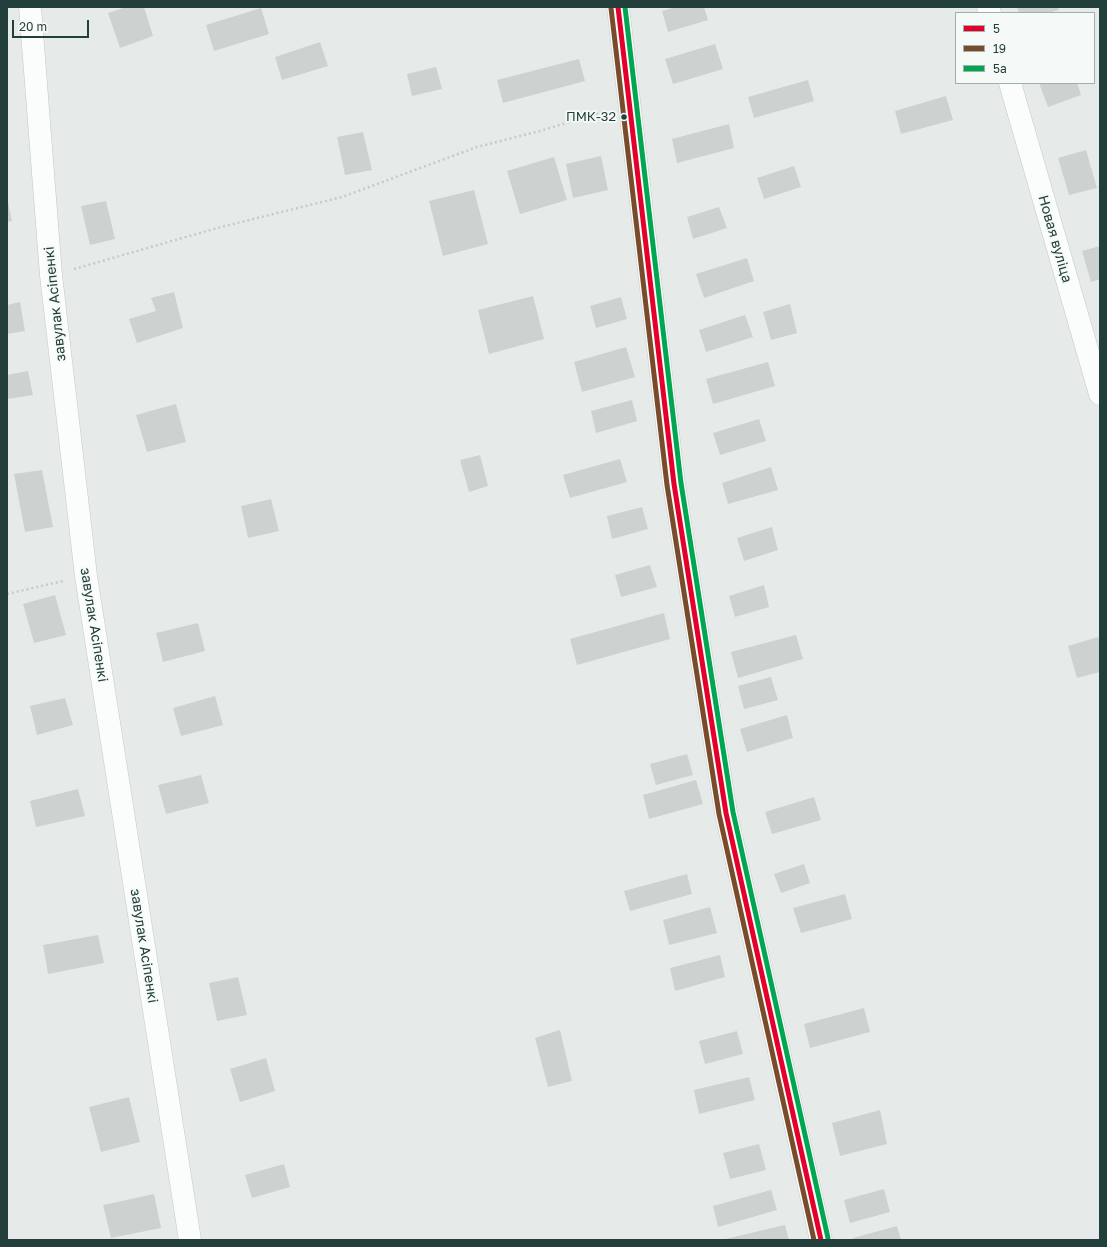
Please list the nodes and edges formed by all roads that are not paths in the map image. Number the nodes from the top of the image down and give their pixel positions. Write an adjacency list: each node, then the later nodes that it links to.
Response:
1 (30, 7): 5 (street, завулак Асіпенкі)
2 (618, 7): 6 (street)
3 (1010, 84): 4 (street, Новая вуліца)
4 (1100, 394)
5 (190, 1240)
6 (821, 1240)

